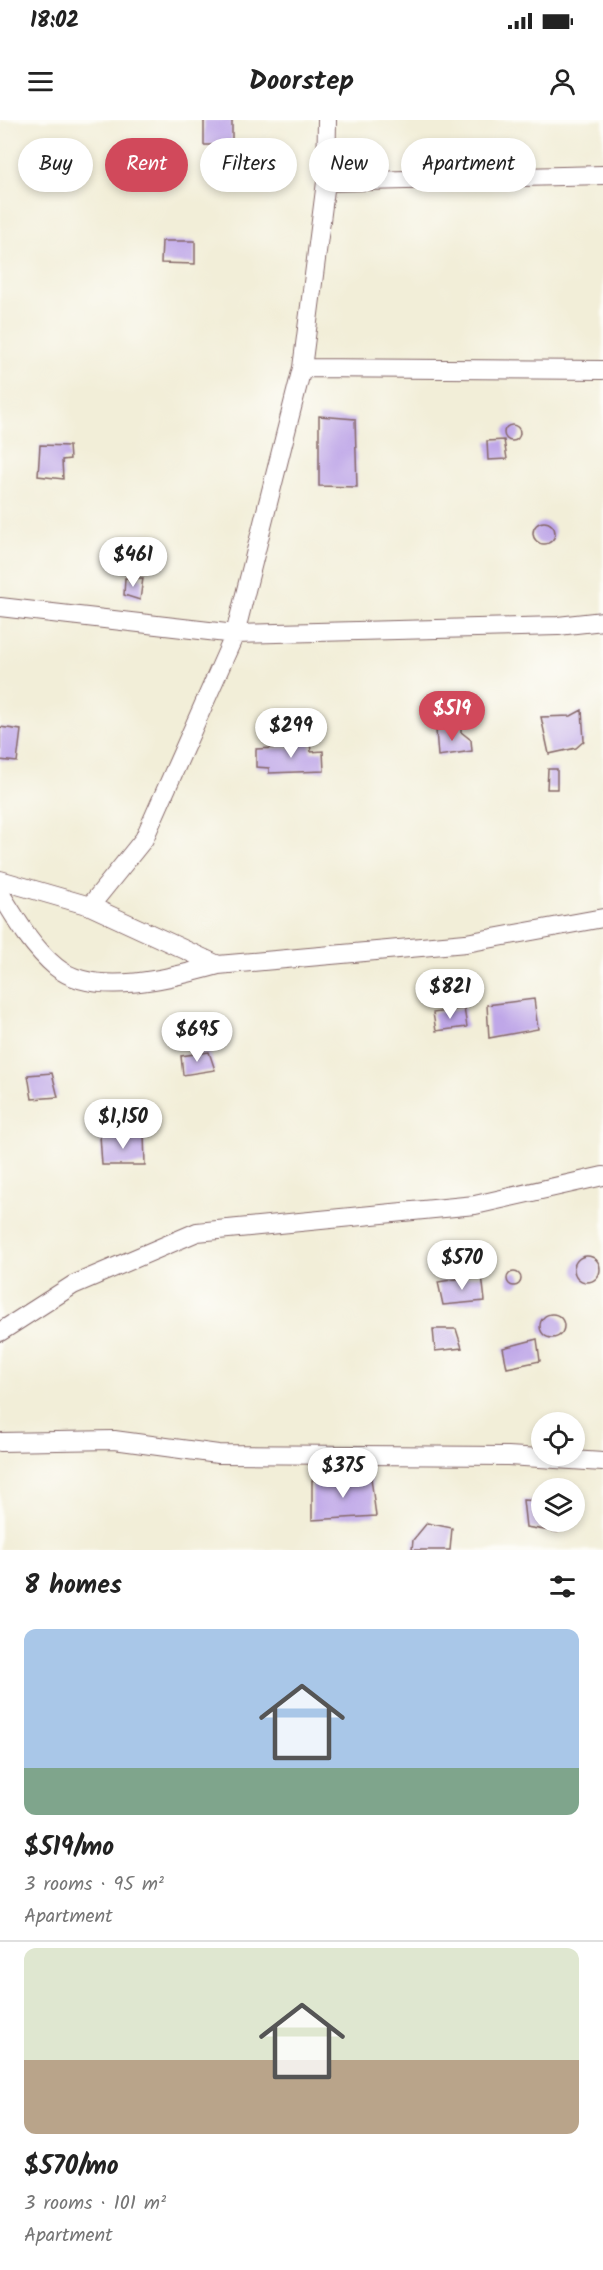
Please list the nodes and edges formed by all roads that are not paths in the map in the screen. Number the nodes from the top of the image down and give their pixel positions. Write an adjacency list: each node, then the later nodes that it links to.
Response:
1 (327, 120): 2 (street)
2 (327, 138)
3 (603, 175): 4 (street)
4 (389, 180)
5 (325, 192): 6 (street)
6 (302, 368): 7 (street); 10 (street)
7 (603, 370)
8 (0, 608): 10 (street)
9 (603, 621): 10 (street)
10 (235, 634): 13 (street)
11 (0, 880): 13 (street)
12 (0, 893): 15 (street)
13 (90, 906): 15 (street)
14 (603, 918): 15 (street)
15 (219, 965)
16 (603, 1176): 17 (street)
17 (0, 1332)
18 (0, 1442): 19 (street)
19 (603, 1462)

